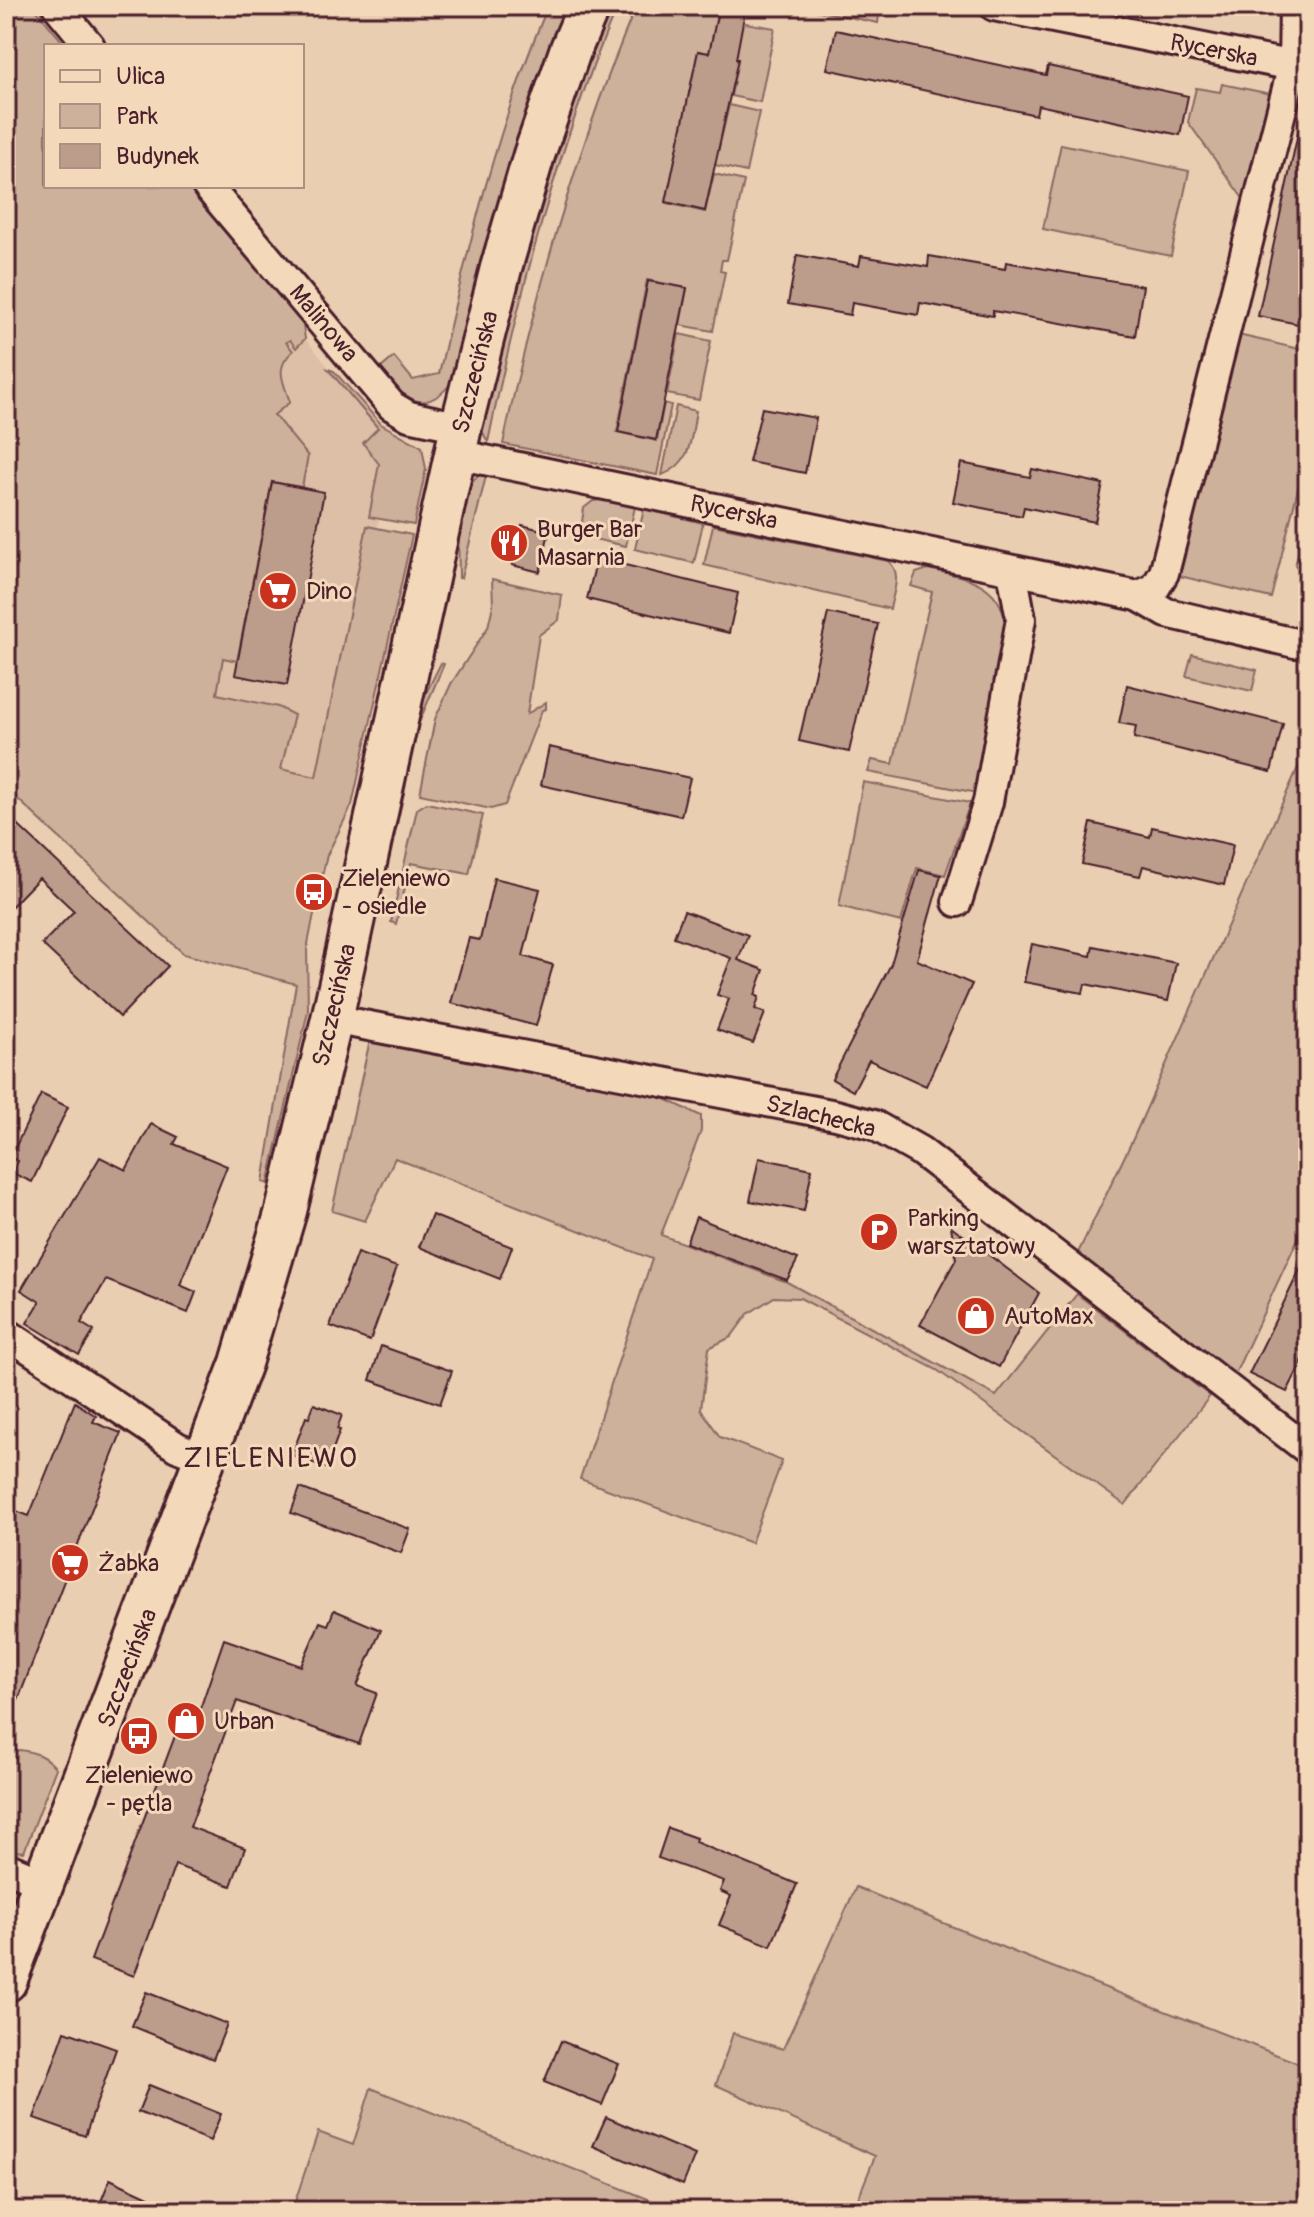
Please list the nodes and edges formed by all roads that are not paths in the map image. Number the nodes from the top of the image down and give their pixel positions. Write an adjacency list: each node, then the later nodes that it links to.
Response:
1 (57, 6): 5 (street)
2 (589, 6): 8 (street, Szczecińska)
3 (994, 6): 6 (street, Rycerska)
4 (1294, 6): 6 (street)
5 (88, 44)
6 (1300, 67): 10 (street, Rycerska)
7 (209, 188): 8 (street, Malinowa)
8 (458, 440): 9 (street, Rycerska); 13 (street, Szczecińska)
9 (1012, 571): 10 (street, Rycerska); 12 (street)
10 (1138, 596): 11 (street, Rycerska)
11 (1295, 643)
12 (957, 902)
13 (332, 1019): 15 (street, Szlachecka); 16 (street, Szczecińska)
14 (6, 1333): 16 (street)
15 (1308, 1450)
16 (206, 1459): 18 (street, Szczecińska)
17 (6, 1867): 18 (street)
18 (44, 1883): 19 (street, Szczecińska)
19 (6, 1981)

